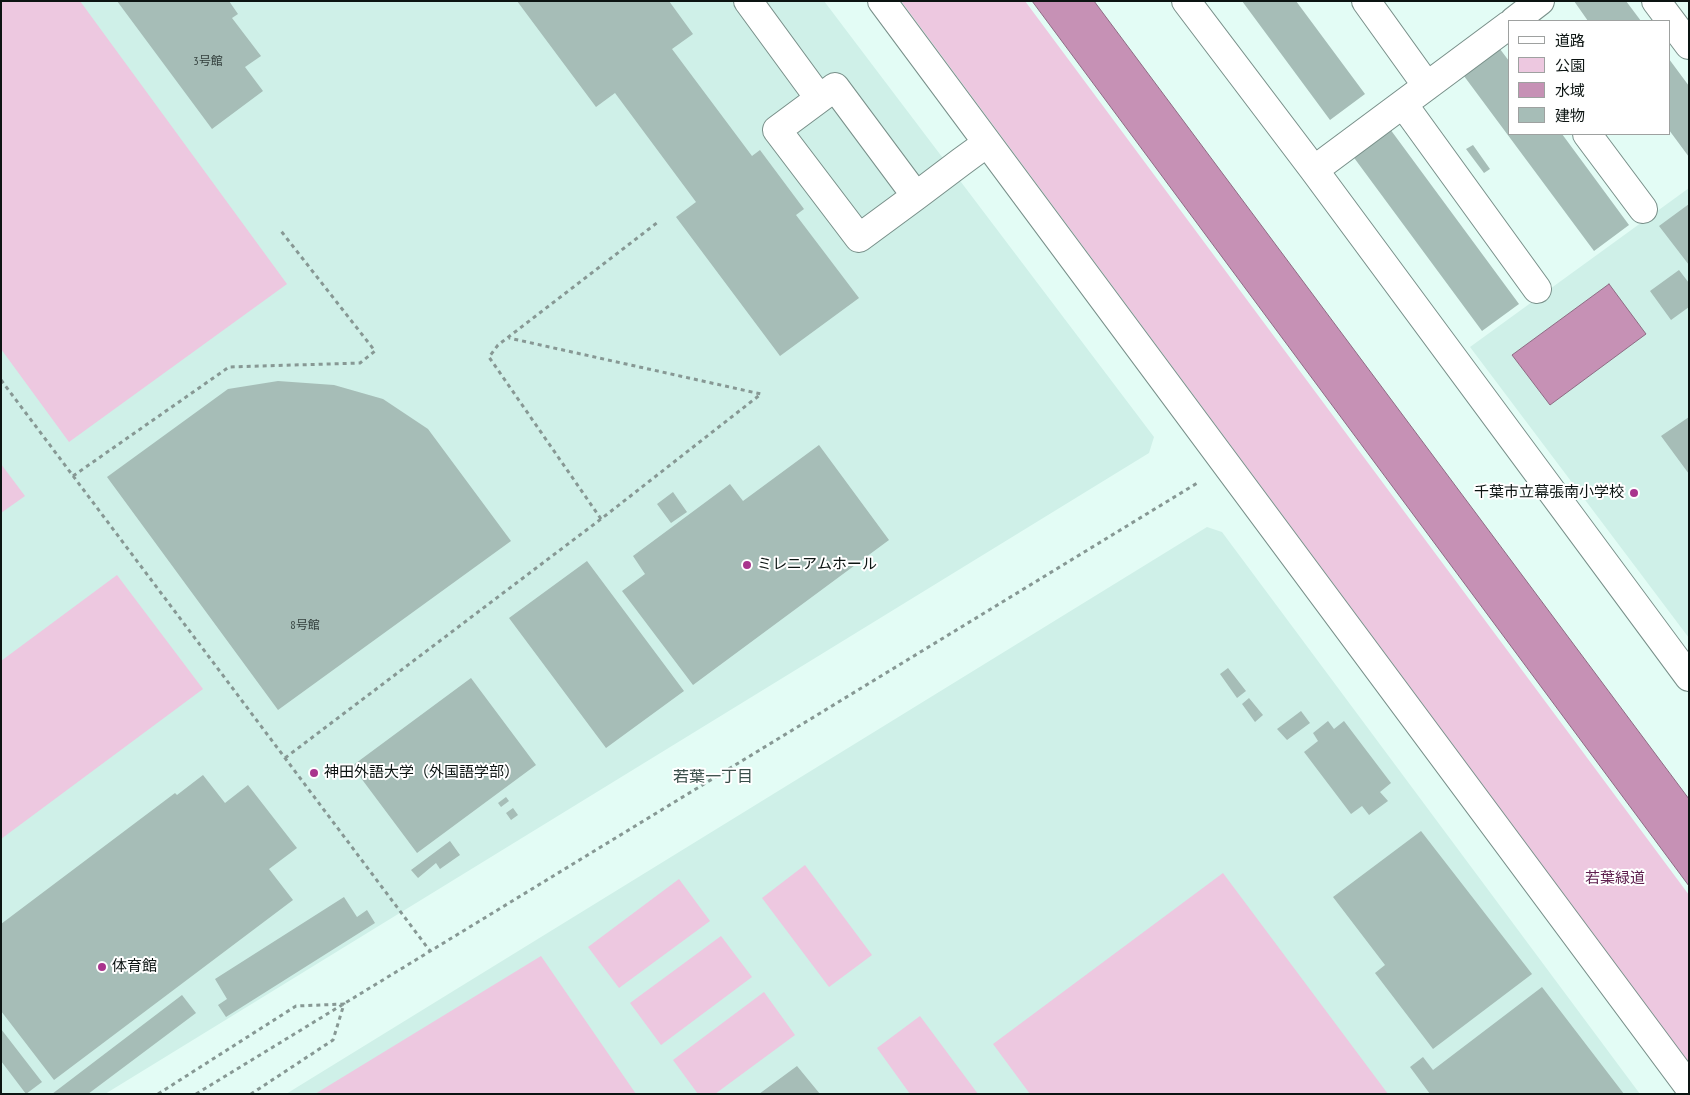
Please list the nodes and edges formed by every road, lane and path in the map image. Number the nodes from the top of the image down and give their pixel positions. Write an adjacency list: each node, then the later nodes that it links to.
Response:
1 (748, 1): 9 (street)
2 (882, 1): 12 (street)
3 (1186, 1): 13 (street)
4 (1366, 1): 8 (street)
5 (1656, 1): 7 (street)
6 (1508, 25): 8 (street)
7 (1689, 45)
8 (1428, 86): 10 (street)
9 (819, 98): 14 (street); 14 (street)
10 (1403, 104): 13 (street); 18 (street)
11 (1588, 135): 15 (street)
12 (987, 143): 14 (street); 28 (street)
13 (1314, 170): 24 (street)
14 (916, 196)
15 (1643, 209)
16 (658, 222): 19 (path)
17 (281, 231): 21 (path)
18 (1536, 289)
19 (509, 338): 23 (path); 23 (path)
20 (1, 380): 21 (path)
21 (73, 476): 25 (path)
22 (1199, 482): 26 (path)
23 (601, 518): 25 (path)
24 (1689, 677)
25 (285, 758): 26 (path)
26 (430, 951): 27 (path)
27 (344, 1004): 29 (path); 30 (path); 31 (path)
28 (1689, 1087)
29 (158, 1094)
30 (196, 1094)
31 (251, 1094)

